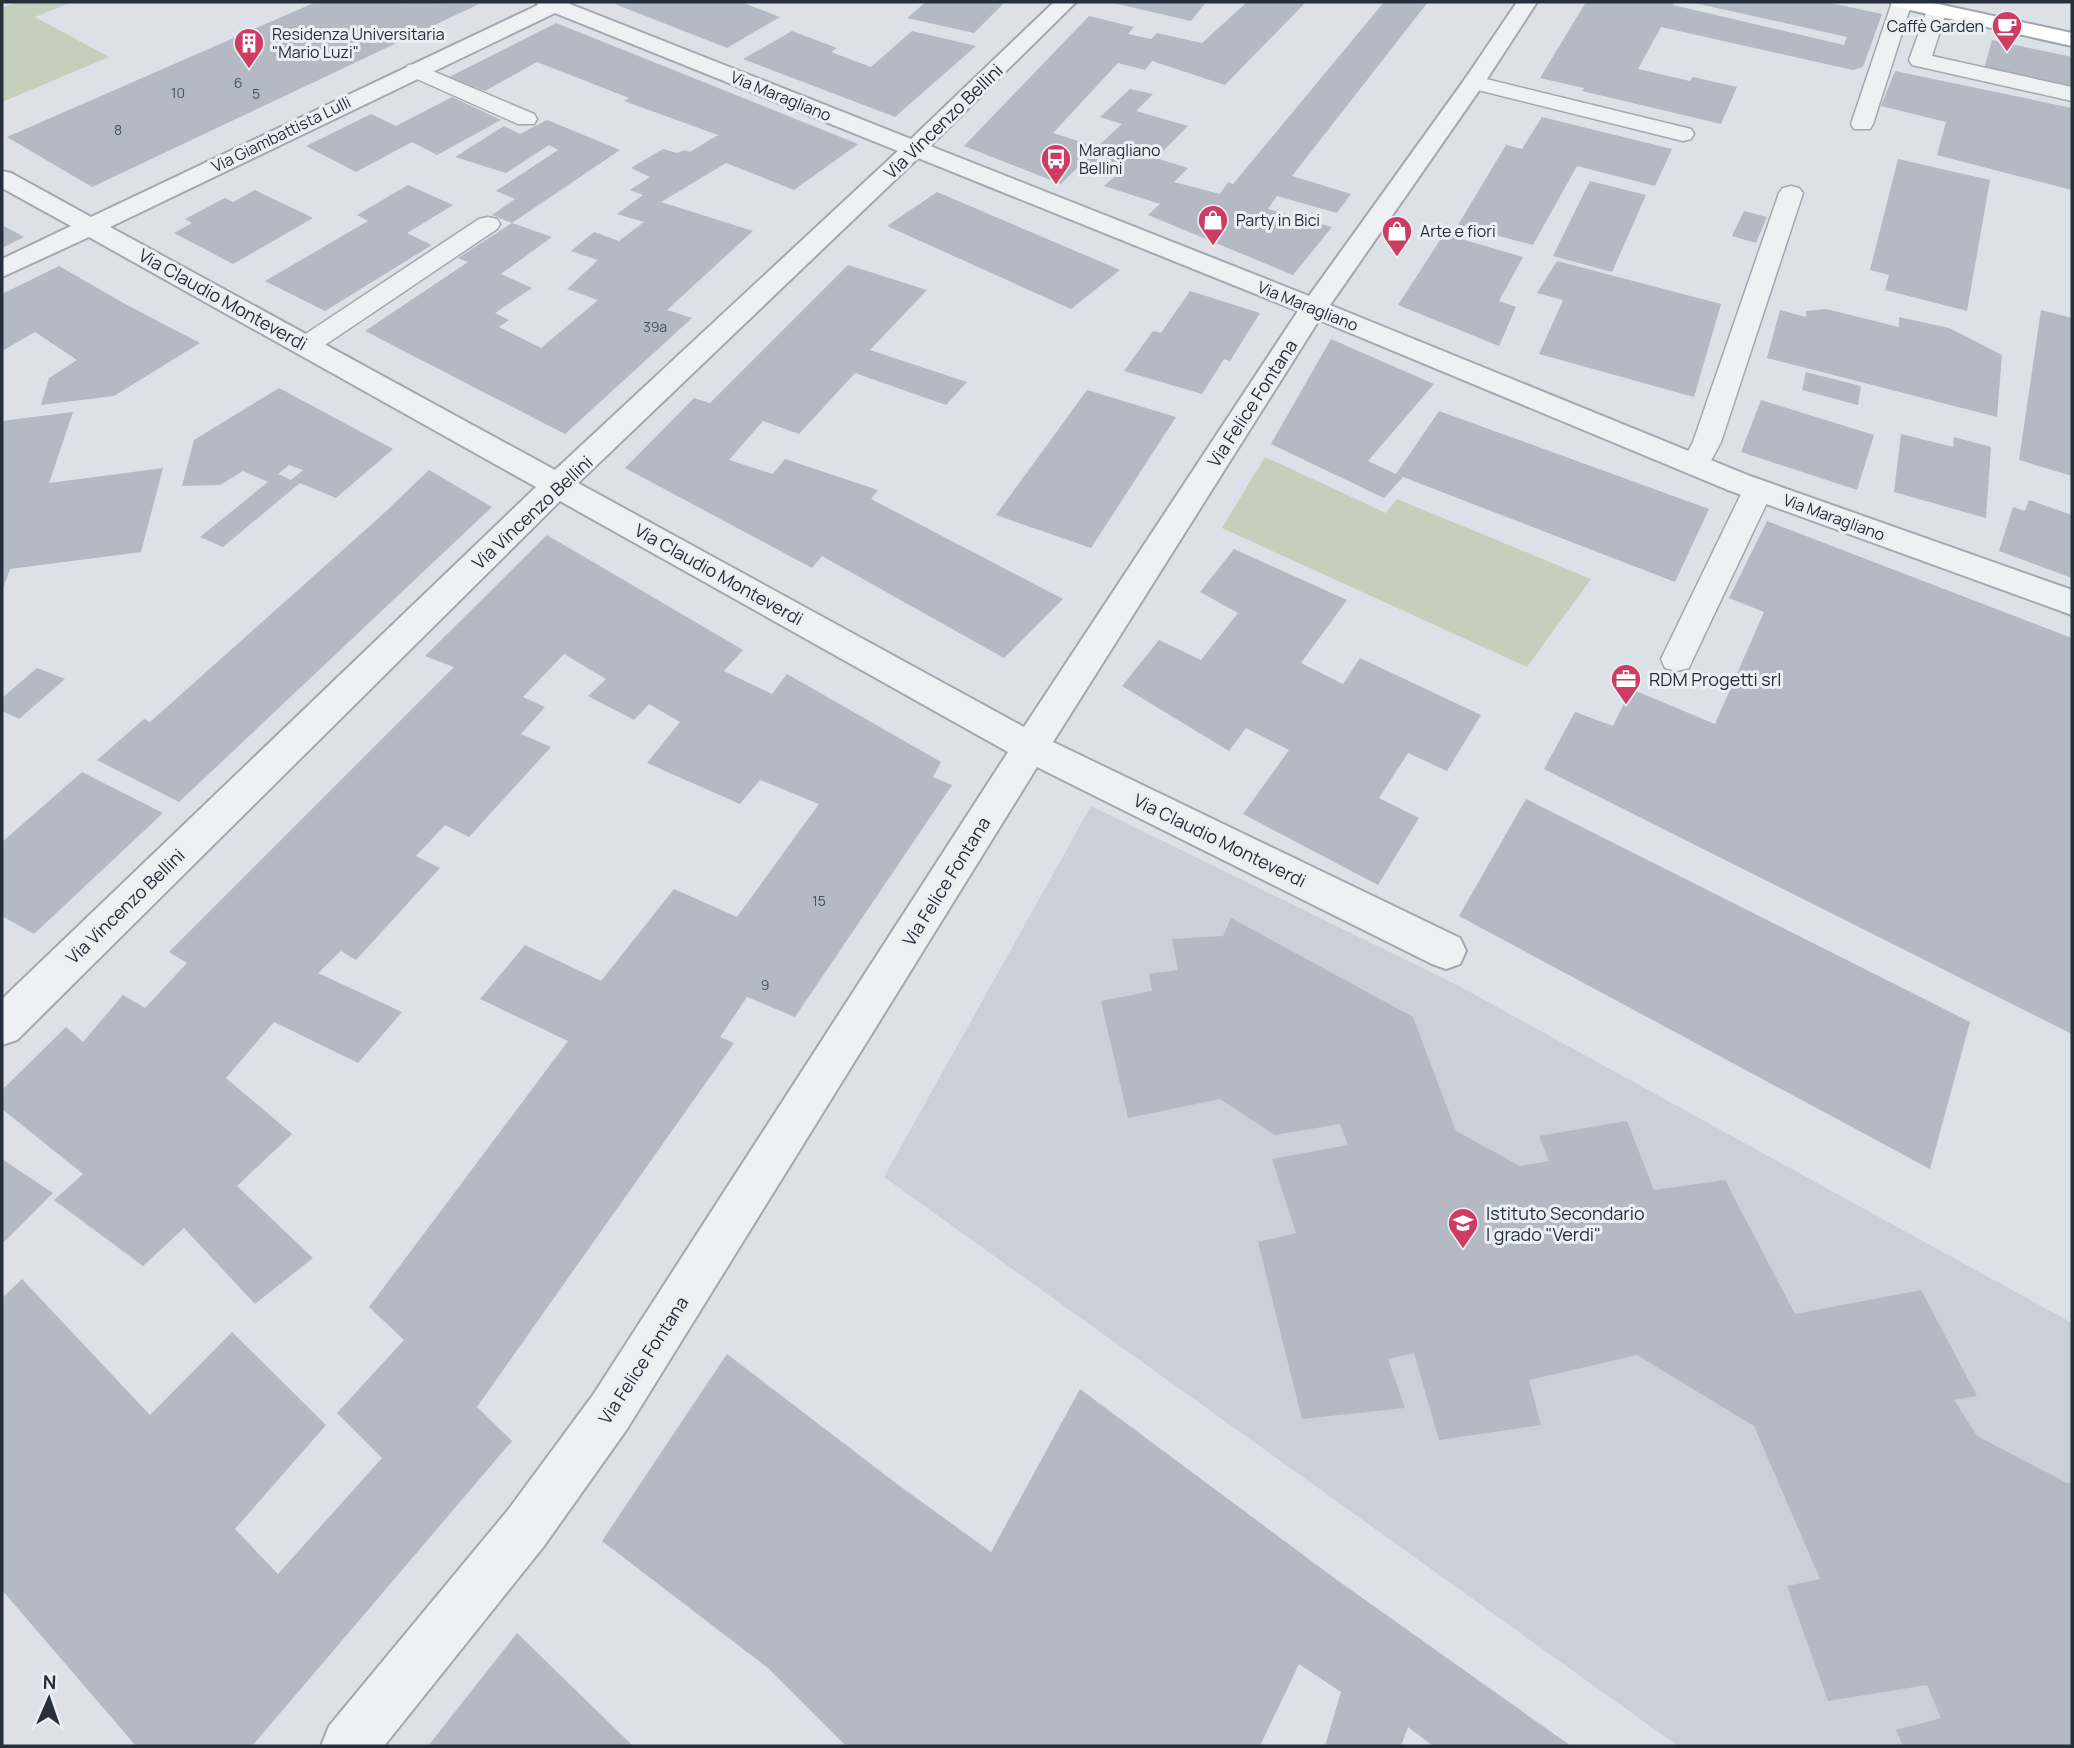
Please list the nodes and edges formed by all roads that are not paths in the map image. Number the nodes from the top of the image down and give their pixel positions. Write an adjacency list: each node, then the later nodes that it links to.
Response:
1 (1066, 2): 13 (street, Via Vincenzo Bellini)
2 (1527, 2): 8 (street, Via Felice Fontana)
3 (1901, 2): 5 (main road); 11 (lane)
4 (554, 3): 7 (street, Via Giambattista Lulli); 13 (street, Via Maragliano)
5 (1937, 10): 6 (main road); 9 (lane)
6 (2072, 40)
7 (416, 70): 10 (lane); 17 (street, Via Giambattista Lulli)
8 (1474, 82): 12 (lane); 19 (street, Via Felice Fontana)
9 (2072, 94)
10 (526, 119)
11 (1862, 124)
12 (1684, 134)
13 (915, 149): 19 (street, Via Maragliano); 22 (street, Via Vincenzo Bellini)
14 (2, 178): 17 (street, Via Claudio Monteverdi)
15 (1791, 194): 21 (lane)
16 (488, 224): 20 (lane)
17 (90, 226): 18 (street, Via Giambattista Lulli); 20 (street, Via Claudio Monteverdi)
18 (2, 268)
19 (1314, 307): 21 (street, Via Maragliano); 26 (street, Via Felice Fontana)
20 (307, 345): 22 (street, Via Claudio Monteverdi)
21 (1695, 465): 23 (street, Via Maragliano)
22 (559, 485): 26 (street, Via Claudio Monteverdi); 28 (street, Via Vincenzo Bellini)
23 (1758, 490): 24 (street, Via Maragliano); 25 (lane)
24 (2072, 603)
25 (1677, 659)
26 (1030, 747): 27 (street, Via Claudio Monteverdi); 29 (street, Via Felice Fontana)
27 (1446, 951)
28 (2, 1026)
29 (349, 1746)

